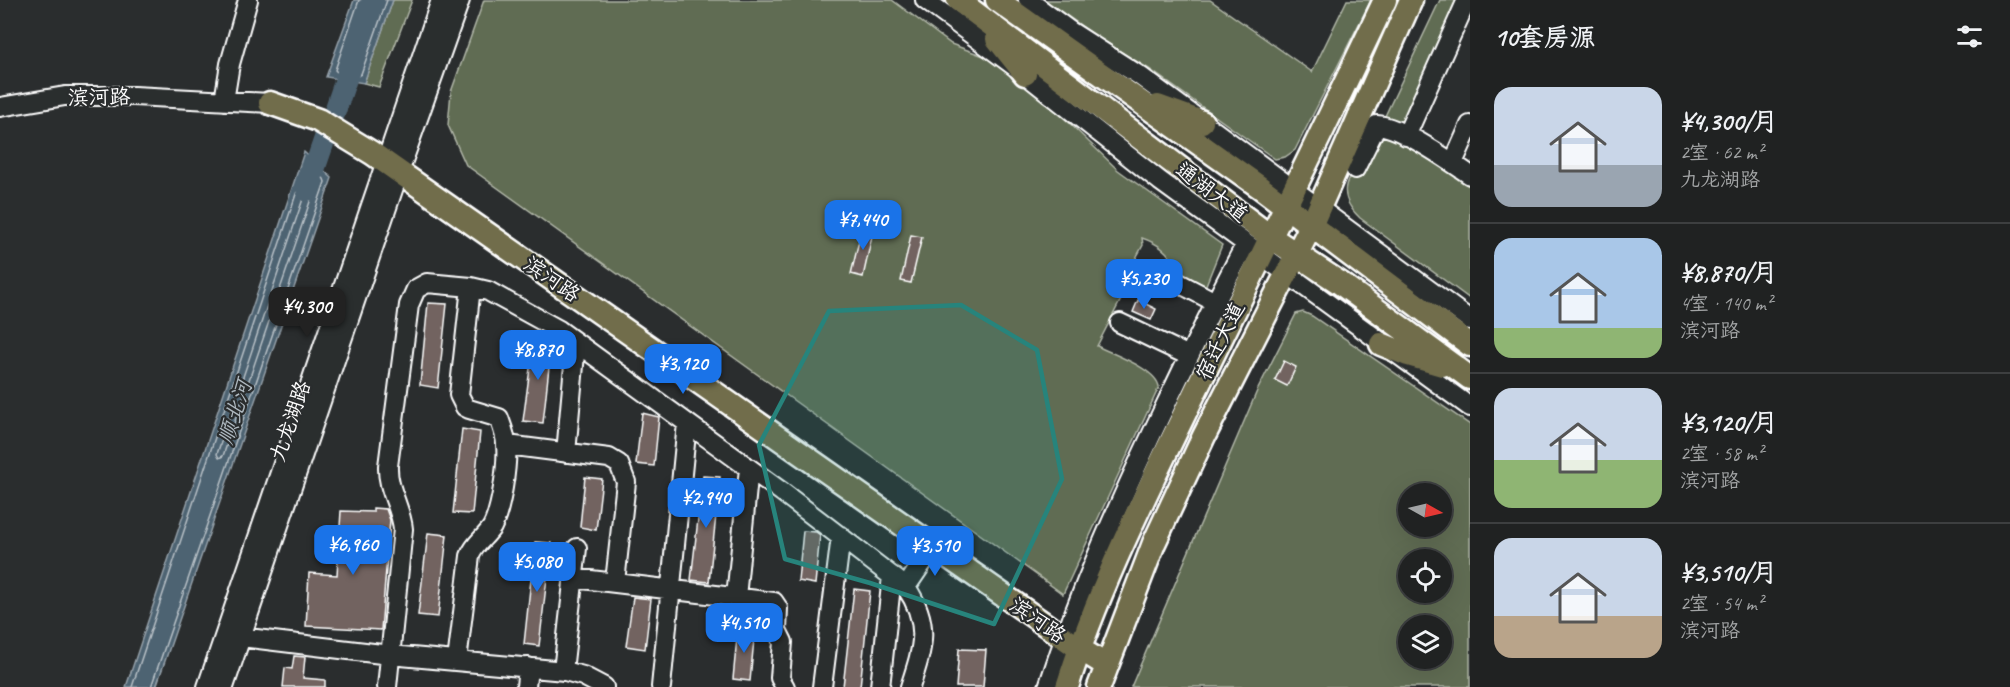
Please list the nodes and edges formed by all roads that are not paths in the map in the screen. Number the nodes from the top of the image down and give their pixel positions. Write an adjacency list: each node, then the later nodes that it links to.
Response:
1 (248, 0): 14 (street)
2 (441, 0): 22 (street, 九龙湖路)
3 (460, 0): 22 (street, 九龙湖路)
4 (925, 0): 12 (street)
5 (958, 0): 11 (main road, 通湖大道)
6 (997, 0): 13 (main road, 通湖大道)
7 (1028, 0): 17 (street)
8 (1385, 0): 26 (main road, 宿迁大道)
9 (1411, 0): 27 (main road, 宿迁大道)
10 (1467, 0): 19 (street)
11 (980, 16): 12 (main road); 24 (main road, 通湖大道)
12 (1025, 74): 28 (street)
13 (1136, 99): 17 (main road); 20 (main road, 通湖大道)
14 (224, 101): 15 (street, 滨河路); 16 (street, 滨河路)
15 (270, 103): 22 (main road, 滨河路)
16 (0, 107)
17 (1202, 122): 26 (street)
18 (1470, 125): 21 (street)
19 (1406, 136): 21 (street); 23 (street)
20 (1206, 148): 24 (main road); 26 (main road, 通湖大道)
21 (1453, 163): 25 (street)
22 (392, 167): 48 (main road, 滨河路); 55 (street, 九龙湖路)
23 (1355, 169)
24 (1185, 170): 28 (main road, 通湖大道)
25 (1470, 175)
26 (1291, 199): 27 (main road, 通湖大道); 28 (main road, 宿迁大道)
27 (1315, 217): 29 (main road, 宿迁大道); 32 (main road, 通湖大道); 35 (street)
28 (1260, 246): 29 (main road, 通湖大道); 33 (street); 56 (main road, 宿迁大道)
29 (1292, 265): 34 (main road, 通湖大道); 38 (street); 59 (main road, 宿迁大道)
30 (1156, 271): 33 (street)
31 (471, 287): 37 (street); 44 (street); 57 (street)
32 (1392, 288): 34 (main road); 39 (main road, 通湖大道)
33 (1215, 302): 40 (street)
34 (1376, 310): 41 (main road, 通湖大道)
35 (1470, 320)
36 (1120, 323): 40 (street)
37 (576, 343): 43 (street); 45 (street)
38 (1381, 344): 41 (main road); 42 (street)
39 (1470, 345)
40 (1189, 356): 56 (street)
41 (1464, 374)
42 (1470, 407)
43 (687, 423): 46 (street); 53 (street)
44 (507, 445): 45 (street); 58 (street)
45 (566, 453): 52 (street)
46 (748, 468): 47 (street); 54 (street)
47 (841, 536): 51 (street); 69 (street)
48 (934, 546): 51 (street); 56 (main road, 滨河路)
49 (577, 548): 50 (street)
50 (574, 578): 52 (street); 61 (street)
51 (899, 581): 70 (street); 71 (street)
52 (615, 582): 53 (street)
53 (671, 589): 54 (street); 67 (street)
54 (736, 597): 68 (street)
55 (233, 635): 57 (street); 62 (street, 九龙湖路); 63 (street, 九龙湖路)
56 (1072, 644): 59 (main road, 滨河路); 72 (street); 73 (main road, 宿迁大道)
57 (390, 655): 58 (street); 64 (street)
58 (457, 661): 60 (street)
59 (1106, 665): 74 (main road, 宿迁大道)
60 (528, 667): 61 (street); 65 (street)
61 (563, 671): 66 (street)
62 (207, 687)
63 (224, 687)
64 (387, 687)
65 (526, 687)
66 (604, 687)
67 (661, 687)
68 (785, 687)
69 (822, 687)
70 (880, 687)
71 (910, 687)
72 (1048, 687)
73 (1067, 687)
74 (1099, 687)

